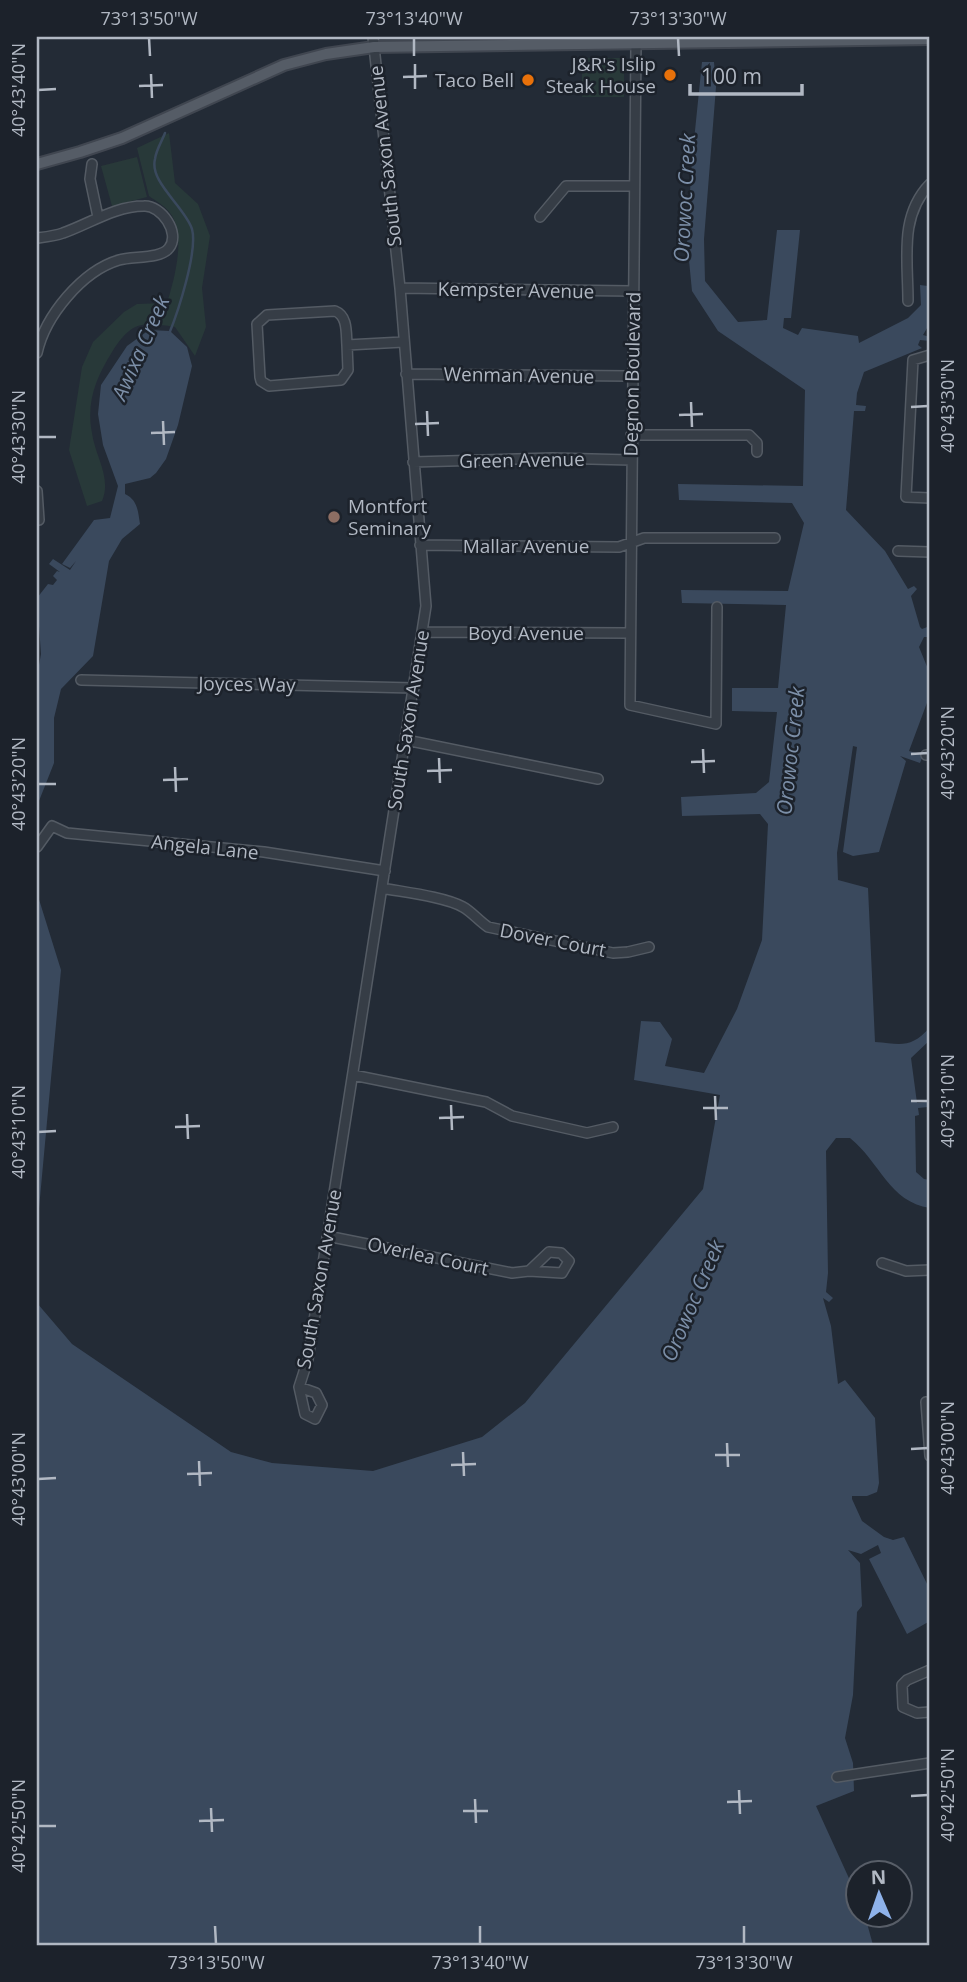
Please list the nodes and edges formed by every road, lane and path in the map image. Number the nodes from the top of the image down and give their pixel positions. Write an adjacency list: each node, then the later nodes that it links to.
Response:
1 (930, 39): 4 (main road)
2 (532, 41): 3 (main road); 4 (main road)
3 (374, 42): 5 (main road); 12 (street, South Saxon Avenue)
4 (636, 44): 8 (street, Degnon Boulevard)
5 (37, 163)
6 (92, 164): 9 (street)
7 (930, 184): 14 (street)
8 (634, 186): 10 (street); 13 (street, Degnon Boulevard)
9 (98, 217): 11 (street); 17 (street)
10 (540, 217)
11 (37, 238)
12 (400, 288): 13 (street, Kempster Avenue); 15 (street, South Saxon Avenue)
13 (633, 291): 20 (street, Degnon Boulevard)
14 (908, 301)
15 (403, 342): 16 (street); 19 (street, South Saxon Avenue)
16 (347, 345): 16 (street)
17 (37, 353)
18 (930, 355): 26 (street)
19 (406, 374): 20 (street, Wenman Avenue); 24 (street, South Saxon Avenue)
20 (632, 376): 21 (street, Degnon Boulevard)
21 (632, 435): 22 (street); 23 (street, Degnon Boulevard)
22 (757, 452)
23 (631, 460): 24 (street, Green Avenue); 29 (street, Degnon Boulevard)
24 (414, 462): 30 (street, South Saxon Avenue)
25 (37, 491): 27 (street)
26 (930, 498)
27 (39, 520)
28 (775, 538): 29 (street, Mallar Avenue)
29 (631, 543): 30 (street, Mallar Avenue); 35 (street, Degnon Boulevard)
30 (420, 545): 34 (street, South Saxon Avenue)
31 (898, 551): 32 (street)
32 (930, 552)
33 (717, 607): 35 (street, Degnon Boulevard)
34 (422, 632): 35 (street, Boyd Avenue); 37 (street, South Saxon Avenue)
35 (630, 633)
36 (81, 680): 37 (street, Joyces Way)
37 (414, 688): 38 (street, South Saxon Avenue)
38 (406, 740): 39 (street); 41 (street, South Saxon Avenue)
39 (598, 779)
40 (37, 847): 41 (street, Angela Lane)
41 (385, 871): 42 (street, South Saxon Avenue)
42 (382, 888): 43 (street, Dover Court); 44 (street, South Saxon Avenue)
43 (649, 947)
44 (353, 1075): 45 (street); 46 (street, South Saxon Avenue)
45 (613, 1126)
46 (327, 1236): 49 (street, Overlea Court); 50 (street, South Saxon Avenue)
47 (882, 1264): 48 (street)
48 (930, 1270)
49 (529, 1271)
50 (299, 1387)
51 (926, 1402): 52 (street)
52 (930, 1445): 53 (street)
53 (930, 1456)
54 (930, 1670): 55 (street)
55 (930, 1712)
56 (930, 1763): 57 (street)
57 (836, 1777)

